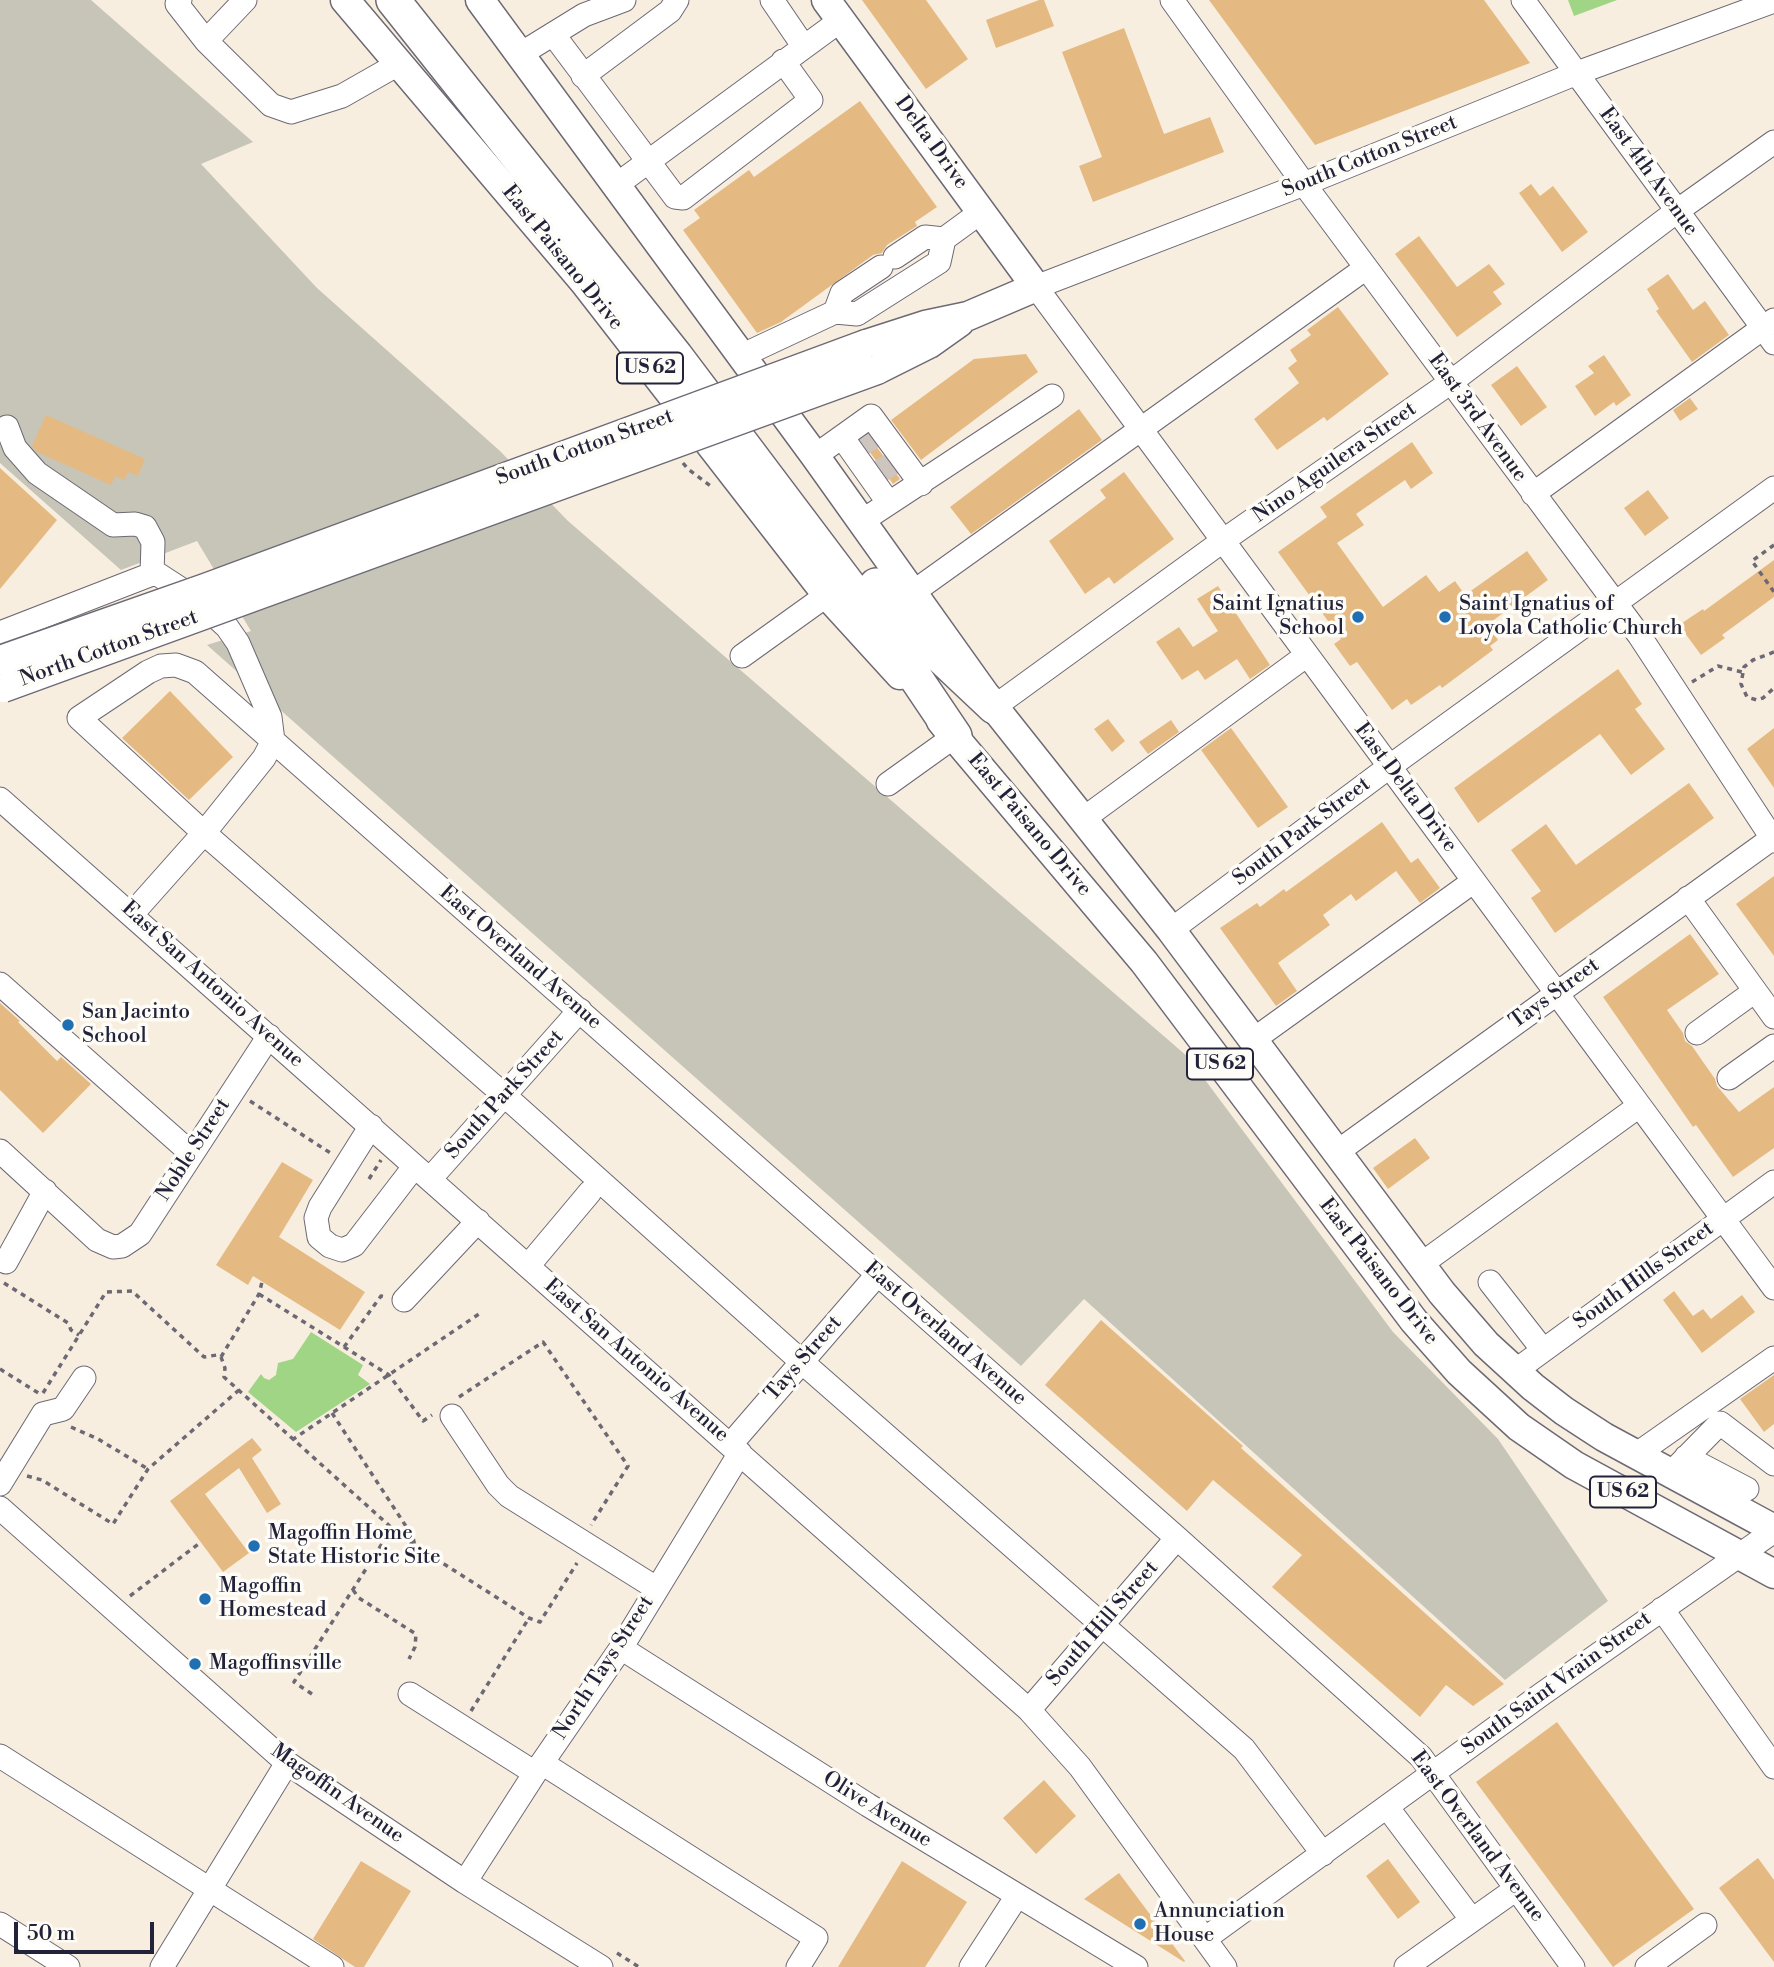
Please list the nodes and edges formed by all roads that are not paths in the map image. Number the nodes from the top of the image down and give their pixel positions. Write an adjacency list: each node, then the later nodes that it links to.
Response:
1 (180, 0): 15 (street)
2 (246, 0): 15 (street)
3 (345, 0): 19 (main road, East Paisano Drive / US 62)
4 (393, 0): 58 (highway)
5 (422, 0): 57 (highway)
6 (624, 0): 14 (street)
7 (677, 0): 21 (street)
8 (772, 0): 16 (street)
9 (1172, 0): 24 (street, East 3rd Avenue)
10 (1523, 0): 20 (street, East 4th Avenue)
11 (483, 1): 17 (main road, East Paisano Drive / US 62)
12 (1774, 1): 20 (street, South Cotton Street)
13 (833, 10): 16 (street); 27 (main road, Delta Drive)
14 (553, 34): 17 (street); 21 (street)
15 (206, 41): 19 (street)
16 (804, 47): 18 (street)
17 (519, 55): 25 (main road, East Paisano Drive / US 62)
18 (783, 61): 23 (street); 23 (street)
19 (400, 63): 50 (main road, East Paisano Drive / US 62)
20 (1577, 73): 24 (street, South Cotton Street); 26 (street, East 4th Avenue)
21 (583, 76): 23 (street)
22 (1774, 142): 26 (street, Nino Aguilera Street)
23 (648, 163): 25 (street)
24 (1304, 184): 29 (street, East 3rd Avenue); 30 (street, South Cotton Street)
25 (615, 186): 34 (main road, East Paisano Drive / US 62)
26 (1677, 211): 33 (street, East 4th Avenue); 35 (street, Nino Aguilera Street)
27 (981, 212): 28 (street); 30 (main road, Delta Drive)
28 (944, 239): 31 (street); 31 (street)
29 (1366, 268): 35 (street, East 3rd Avenue); 38 (street)
30 (1036, 287): 32 (main road, South Cotton Street); 38 (street, East Delta Drive)
31 (835, 312): 34 (street)
32 (968, 316): 51 (main road, South Cotton Street, bridge); 51 (main road, South Cotton Street, bridge)
33 (1770, 330): 44 (street)
34 (740, 356): 40 (main road, East Paisano Drive / US 62)
35 (1451, 382): 44 (street, East 3rd Avenue); 47 (street, Nino Aguilera Street)
36 (1052, 396): 42 (street)
37 (7, 427): 48 (street)
38 (1142, 430): 47 (street, East Delta Drive); 49 (street)
39 (861, 441): 40 (street); 41 (street); 41 (street)
40 (815, 456): 46 (main road, East Paisano Drive / US 62)
41 (885, 468): 42 (street); 45 (street)
42 (920, 484): 45 (street)
43 (1774, 488): 52 (street, South Park Street)
44 (1533, 495): 52 (street, East 3rd Avenue)
45 (888, 502): 46 (street)
46 (862, 521): 49 (main road, East Paisano Drive / US 62)
47 (1224, 540): 54 (street, East Delta Drive); 57 (street, Nino Aguilera Street)
48 (152, 574): 53 (street); 59 (street)
49 (912, 593): 57 (main road, East Paisano Drive / US 62)
50 (827, 595): 55 (street); 58 (main road, East Paisano Drive / US 62)
51 (212, 598): 56 (main road, North Cotton Street, bridge)
52 (1615, 603): 60 (street, South Park Street); 65 (street, East 3rd Avenue)
53 (0, 633)
54 (1307, 655): 60 (street, East Delta Drive); 63 (street)
55 (742, 656)
56 (1, 679)
57 (994, 707): 63 (main road, East Paisano Drive / US 62)
58 (955, 736): 61 (street); 115 (main road, East Paisano Drive / US 62)
59 (272, 741): 64 (street); 64 (street, East Overland Avenue); 73 (street, East Overland Avenue)
60 (1389, 767): 66 (street, East Delta Drive); 69 (street, South Park Street)
61 (888, 785)
62 (0, 799): 68 (street, East San Antonio Avenue)
63 (1083, 820): 69 (main road, East Paisano Drive / US 62)
64 (204, 833): 68 (street); 80 (street)
65 (1773, 839): 67 (street, Tays Street)
66 (1474, 881): 72 (street, East Delta Drive); 77 (street)
67 (1688, 898): 71 (street); 72 (street, Tays Street)
68 (132, 914): 76 (street, East San Antonio Avenue)
69 (1171, 930): 77 (main road, East Paisano Drive / US 62)
70 (0, 984): 85 (street)
71 (1755, 991): 74 (street); 75 (street)
72 (1557, 992): 81 (street, East Delta Drive); 84 (street, Tays Street)
73 (580, 1010): 80 (street, South Park Street); 95 (street, East Overland Avenue)
74 (1774, 1017)
75 (1698, 1033)
76 (268, 1036): 82 (street, East San Antonio Avenue); 85 (street, Noble Street)
77 (1253, 1040): 84 (main road, East Paisano Drive / US 62)
78 (1774, 1046): 79 (street)
79 (1729, 1077)
80 (505, 1095): 86 (street, South Park Street); 101 (street)
81 (1639, 1107): 90 (street, East Delta Drive); 92 (street)
82 (371, 1126): 86 (street, East San Antonio Avenue); 86 (street, South Park Street)
83 (0, 1151): 88 (street)
84 (1337, 1152): 92 (main road, East Paisano Drive / US 62)
85 (192, 1154): 88 (street, Noble Street)
86 (422, 1173): 91 (street, East San Antonio Avenue)
87 (1774, 1182): 90 (street, South Hills Street)
88 (45, 1191): 94 (street)
89 (590, 1192): 93 (street)
90 (1724, 1218): 97 (street, East Delta Drive); 99 (street, South Hills Street)
91 (478, 1221): 93 (street, East San Antonio Avenue); 98 (street)
92 (1420, 1265): 102 (main road, East Paisano Drive / US 62)
93 (528, 1266): 106 (street, East San Antonio Avenue)
94 (3, 1271)
95 (877, 1275): 101 (street, Tays Street); 114 (street, East Overland Avenue)
96 (1489, 1282): 99 (street)
97 (1774, 1288)
98 (404, 1300)
99 (1543, 1350): 102 (street, South Hills Street)
100 (1774, 1358): 105 (street)
101 (802, 1362): 106 (street, Tays Street); 119 (street)
102 (1515, 1371): 107 (main road, East Paisano Drive / US 62)
103 (84, 1378): 110 (street)
104 (449, 1409): 117 (street)
105 (1712, 1415): 107 (street); 108 (street); 109 (street)
106 (735, 1448): 117 (street, North Tays Street); 122 (street, East San Antonio Avenue)
107 (1637, 1454): 108 (main road, East Paisano Drive / US 62)
108 (1679, 1465): 111 (main road, East Paisano Drive / US 62)
109 (1774, 1466): 111 (street)
110 (5, 1476)
111 (1740, 1498): 113 (main road, East Paisano Drive / US 62)
112 (0, 1508): 124 (street, Magoffin Avenue)
113 (1774, 1530): 115 (street, South Saint Vrain Street)
114 (1177, 1538): 119 (street, South Hill Street); 127 (street, East Overland Avenue)
115 (1739, 1556): 116 (main road, East Paisano Drive / US 62); 118 (street, South Saint Vrain Street)
116 (1774, 1574)
117 (656, 1588): 120 (street, North Tays Street)
118 (1662, 1609): 125 (street); 127 (street, South Saint Vrain Street)
119 (1102, 1625): 122 (street, South Hill Street); 129 (street)
120 (621, 1648): 126 (street, North Tays Street); 133 (street, Olive Avenue)
121 (410, 1694): 126 (street)
122 (1029, 1710): 137 (street, East San Antonio Avenue)
123 (0, 1756): 131 (street)
124 (287, 1763): 130 (street, Magoffin Avenue); 131 (street)
125 (1774, 1767)
126 (539, 1768): 130 (street, North Tays Street); 142 (street)
127 (1434, 1773): 128 (street, South Saint Vrain Street); 132 (street, East Overland Avenue)
128 (1387, 1807): 129 (street, South Saint Vrain Street); 134 (street)
129 (1323, 1854): 137 (street, South Saint Vrain Street)
130 (466, 1882): 138 (street, Magoffin Avenue)
131 (209, 1889): 140 (street); 141 (street)
132 (1516, 1889): 134 (street); 147 (street, East Overland Avenue)
133 (1017, 1896): 143 (street); 144 (street, Olive Avenue)
134 (1472, 1920): 146 (street)
135 (0, 1924): 139 (street)
136 (1705, 1925): 148 (street)
137 (1206, 1938): 145 (street, East San Antonio Avenue)
138 (609, 1960)
139 (68, 1967)
140 (162, 1967)
141 (332, 1967)
142 (797, 1967)
143 (971, 1967)
144 (1136, 1967)
145 (1225, 1967)
146 (1406, 1967)
147 (1573, 1967)
148 (1647, 1967)

